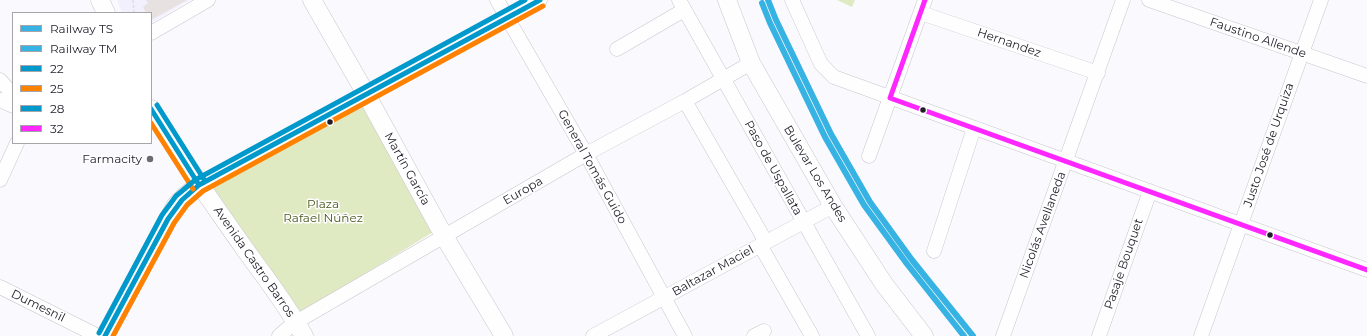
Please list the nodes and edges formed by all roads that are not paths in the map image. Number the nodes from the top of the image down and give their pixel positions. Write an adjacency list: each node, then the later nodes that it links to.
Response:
1 (100, 0): 13 (main road)
2 (208, 0): 15 (street)
3 (312, 0): 24 (main road, Martín García)
4 (497, 0): 14 (street, General Tomás Guido)
5 (540, 0): 14 (street)
6 (727, 0): 18 (main road, Bulevar Los Andes)
7 (792, 0): 25 (street)
8 (1123, 0): 19 (street, Nicolás Avellaneda)
9 (1149, 0): 17 (street, Faustino Allende)
10 (1322, 0): 17 (street, Justo José de Urquiza)
11 (681, 5): 16 (street); 21 (street, Paso de Uspallata)
12 (923, 6): 19 (street, Hernandez); 25 (street)
13 (106, 12)
14 (508, 18): 24 (street); 32 (street, General Tomás Guido)
15 (152, 32)
16 (616, 49)
17 (1302, 53): 20 (street, Faustino Allende); 40 (street, Justo José de Urquiza)
18 (751, 63): 21 (street, Europa); 38 (main road, Bulevar Los Andes)
19 (1098, 73): 34 (street, Nicolás Avellaneda)
20 (1367, 76)
21 (724, 78): 27 (street, Europa); 39 (street, Paso de Uspallata)
22 (0, 80): 23 (street)
23 (12, 94)
24 (366, 94): 36 (street); 41 (main road, Martín García)
25 (890, 98): 30 (street); 33 (street)
26 (0, 100): 28 (street)
27 (685, 101): 32 (street, Europa); 42 (street)
28 (12, 106)
29 (152, 111): 36 (main road, Avenida Castro Barros)
30 (974, 128): 34 (street); 43 (street)
31 (17, 144): 35 (street)
32 (586, 154): 41 (street, Europa); 46 (street, General Tomás Guido)
33 (869, 156)
34 (1066, 161): 37 (street); 57 (street, Nicolás Avellaneda)
35 (0, 180)
36 (199, 185): 47 (main road, Avenida Castro Barros); 49 (main road)
37 (1150, 191): 40 (street); 58 (street, Pasaje Bouquet)
38 (833, 206): 39 (street, Baltazar Maciel); 56 (main road, Bulevar Los Andes)
39 (803, 221): 42 (street, Baltazar Maciel); 55 (street, Paso de Uspallata)
40 (1242, 224): 44 (street); 59 (street, Justo José de Urquiza)
41 (444, 236): 47 (street, Europa); 51 (main road, Martín García)
42 (763, 243): 46 (street, Baltazar Maciel); 54 (street)
43 (934, 251)
44 (1367, 270)
45 (0, 287): 48 (street, Dumesnil)
46 (664, 298): 52 (street, Baltazar Maciel); 53 (street, General Tomás Guido)
47 (300, 329): 50 (street, Europa)
48 (98, 336)
49 (105, 336)
50 (279, 336)
51 (504, 336)
52 (593, 336)
53 (685, 336)
54 (812, 336)
55 (868, 336)
56 (924, 336)
57 (1002, 336)
58 (1099, 336)
59 (1201, 336)

